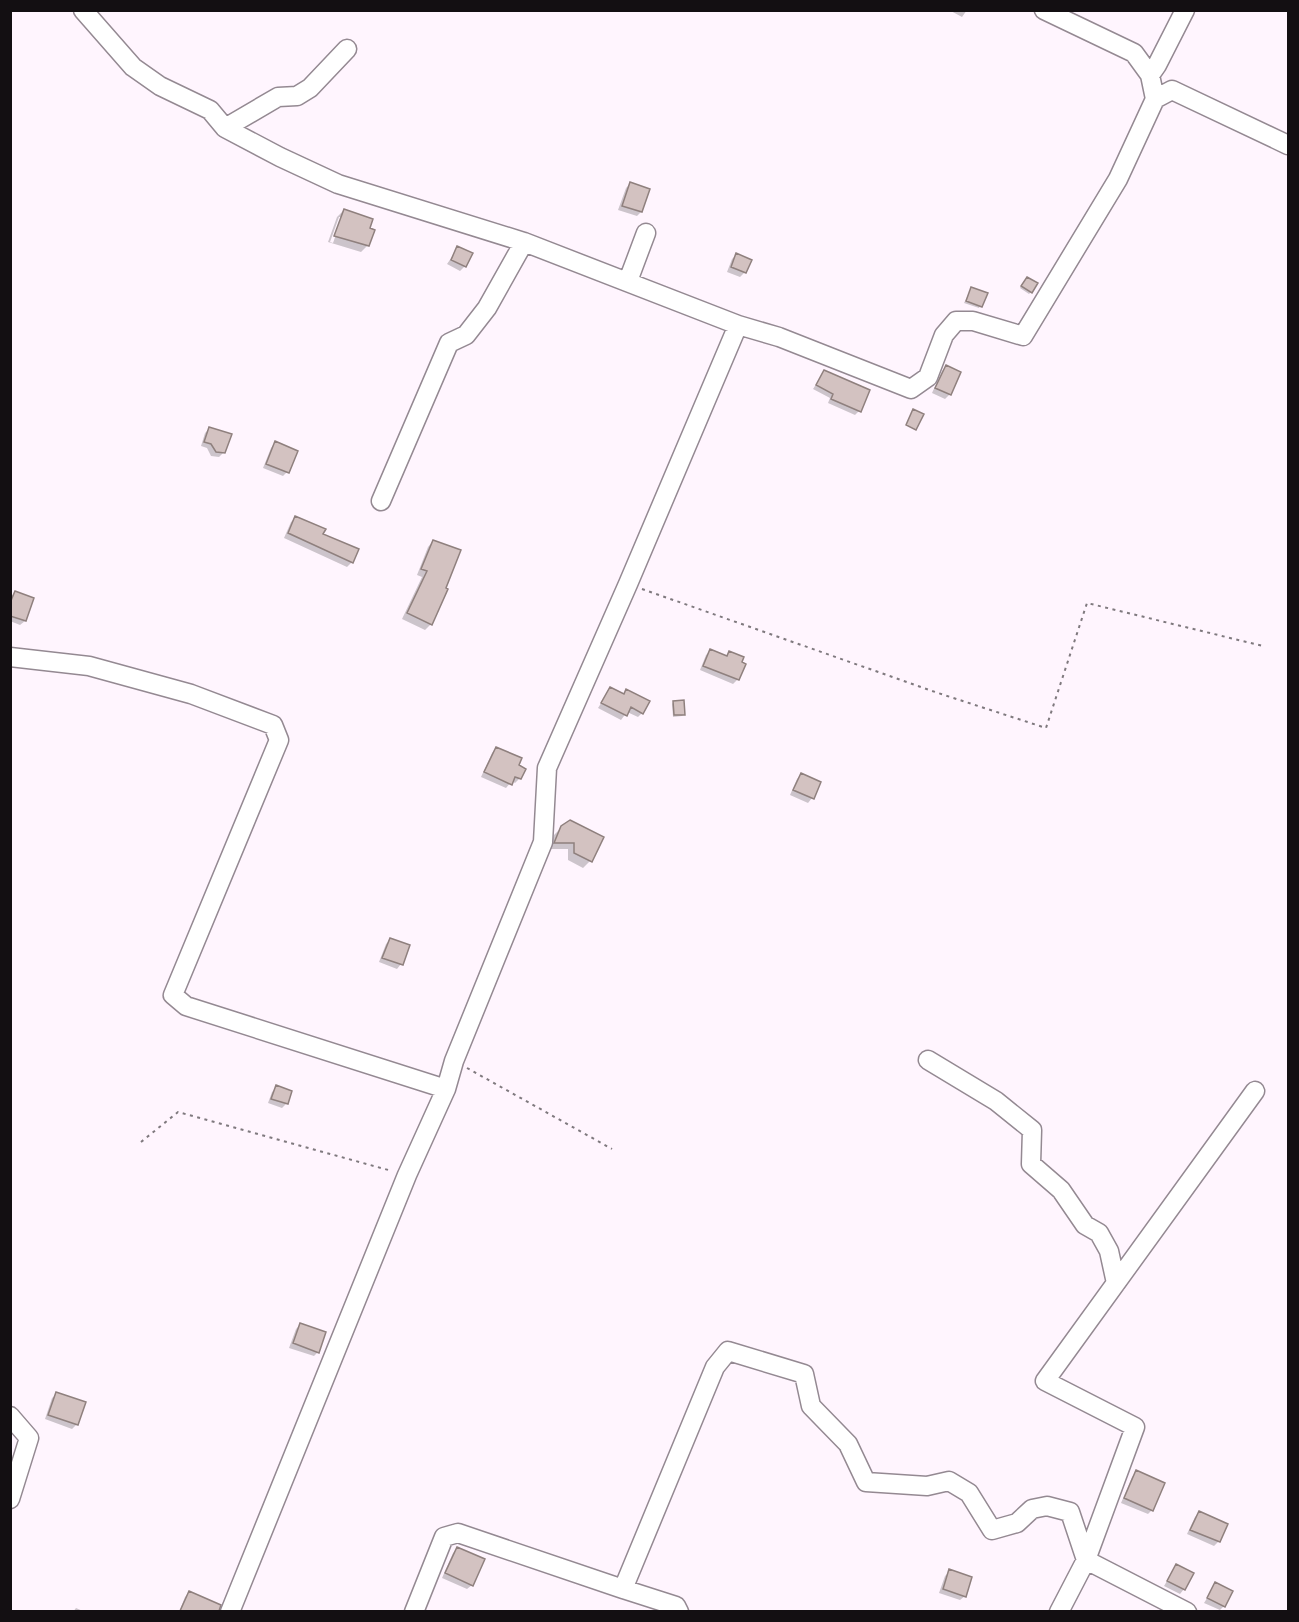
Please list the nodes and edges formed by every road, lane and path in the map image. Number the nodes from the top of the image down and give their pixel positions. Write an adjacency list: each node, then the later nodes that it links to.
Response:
1 (83, 10): 7 (street)
2 (1044, 10): 5 (street)
3 (1185, 10): 5 (street)
4 (347, 49): 7 (street)
5 (1150, 75): 6 (street)
6 (1155, 99): 8 (street); 12 (street)
7 (225, 128): 10 (street)
8 (1288, 145)
9 (646, 233): 11 (street)
10 (524, 242): 11 (street); 13 (street)
11 (628, 281): 12 (street)
12 (738, 325): 14 (street)
13 (381, 501)
14 (628, 584): 15 (path); 18 (street)
15 (1263, 646)
16 (10, 657): 19 (street)
17 (928, 1060): 24 (street)
18 (454, 1061): 19 (street); 22 (path)
19 (446, 1089): 23 (street)
20 (1255, 1091): 24 (street)
21 (141, 1142): 23 (path)
22 (612, 1149)
23 (407, 1175): 29 (street)
24 (1116, 1283): 27 (street)
25 (10, 1416): 26 (street)
26 (10, 1499)
27 (1086, 1560): 28 (street); 32 (street); 33 (street)
28 (623, 1589): 30 (street); 31 (street)
29 (230, 1611)
30 (414, 1611)
31 (679, 1611)
32 (1059, 1611)
33 (1187, 1611)

